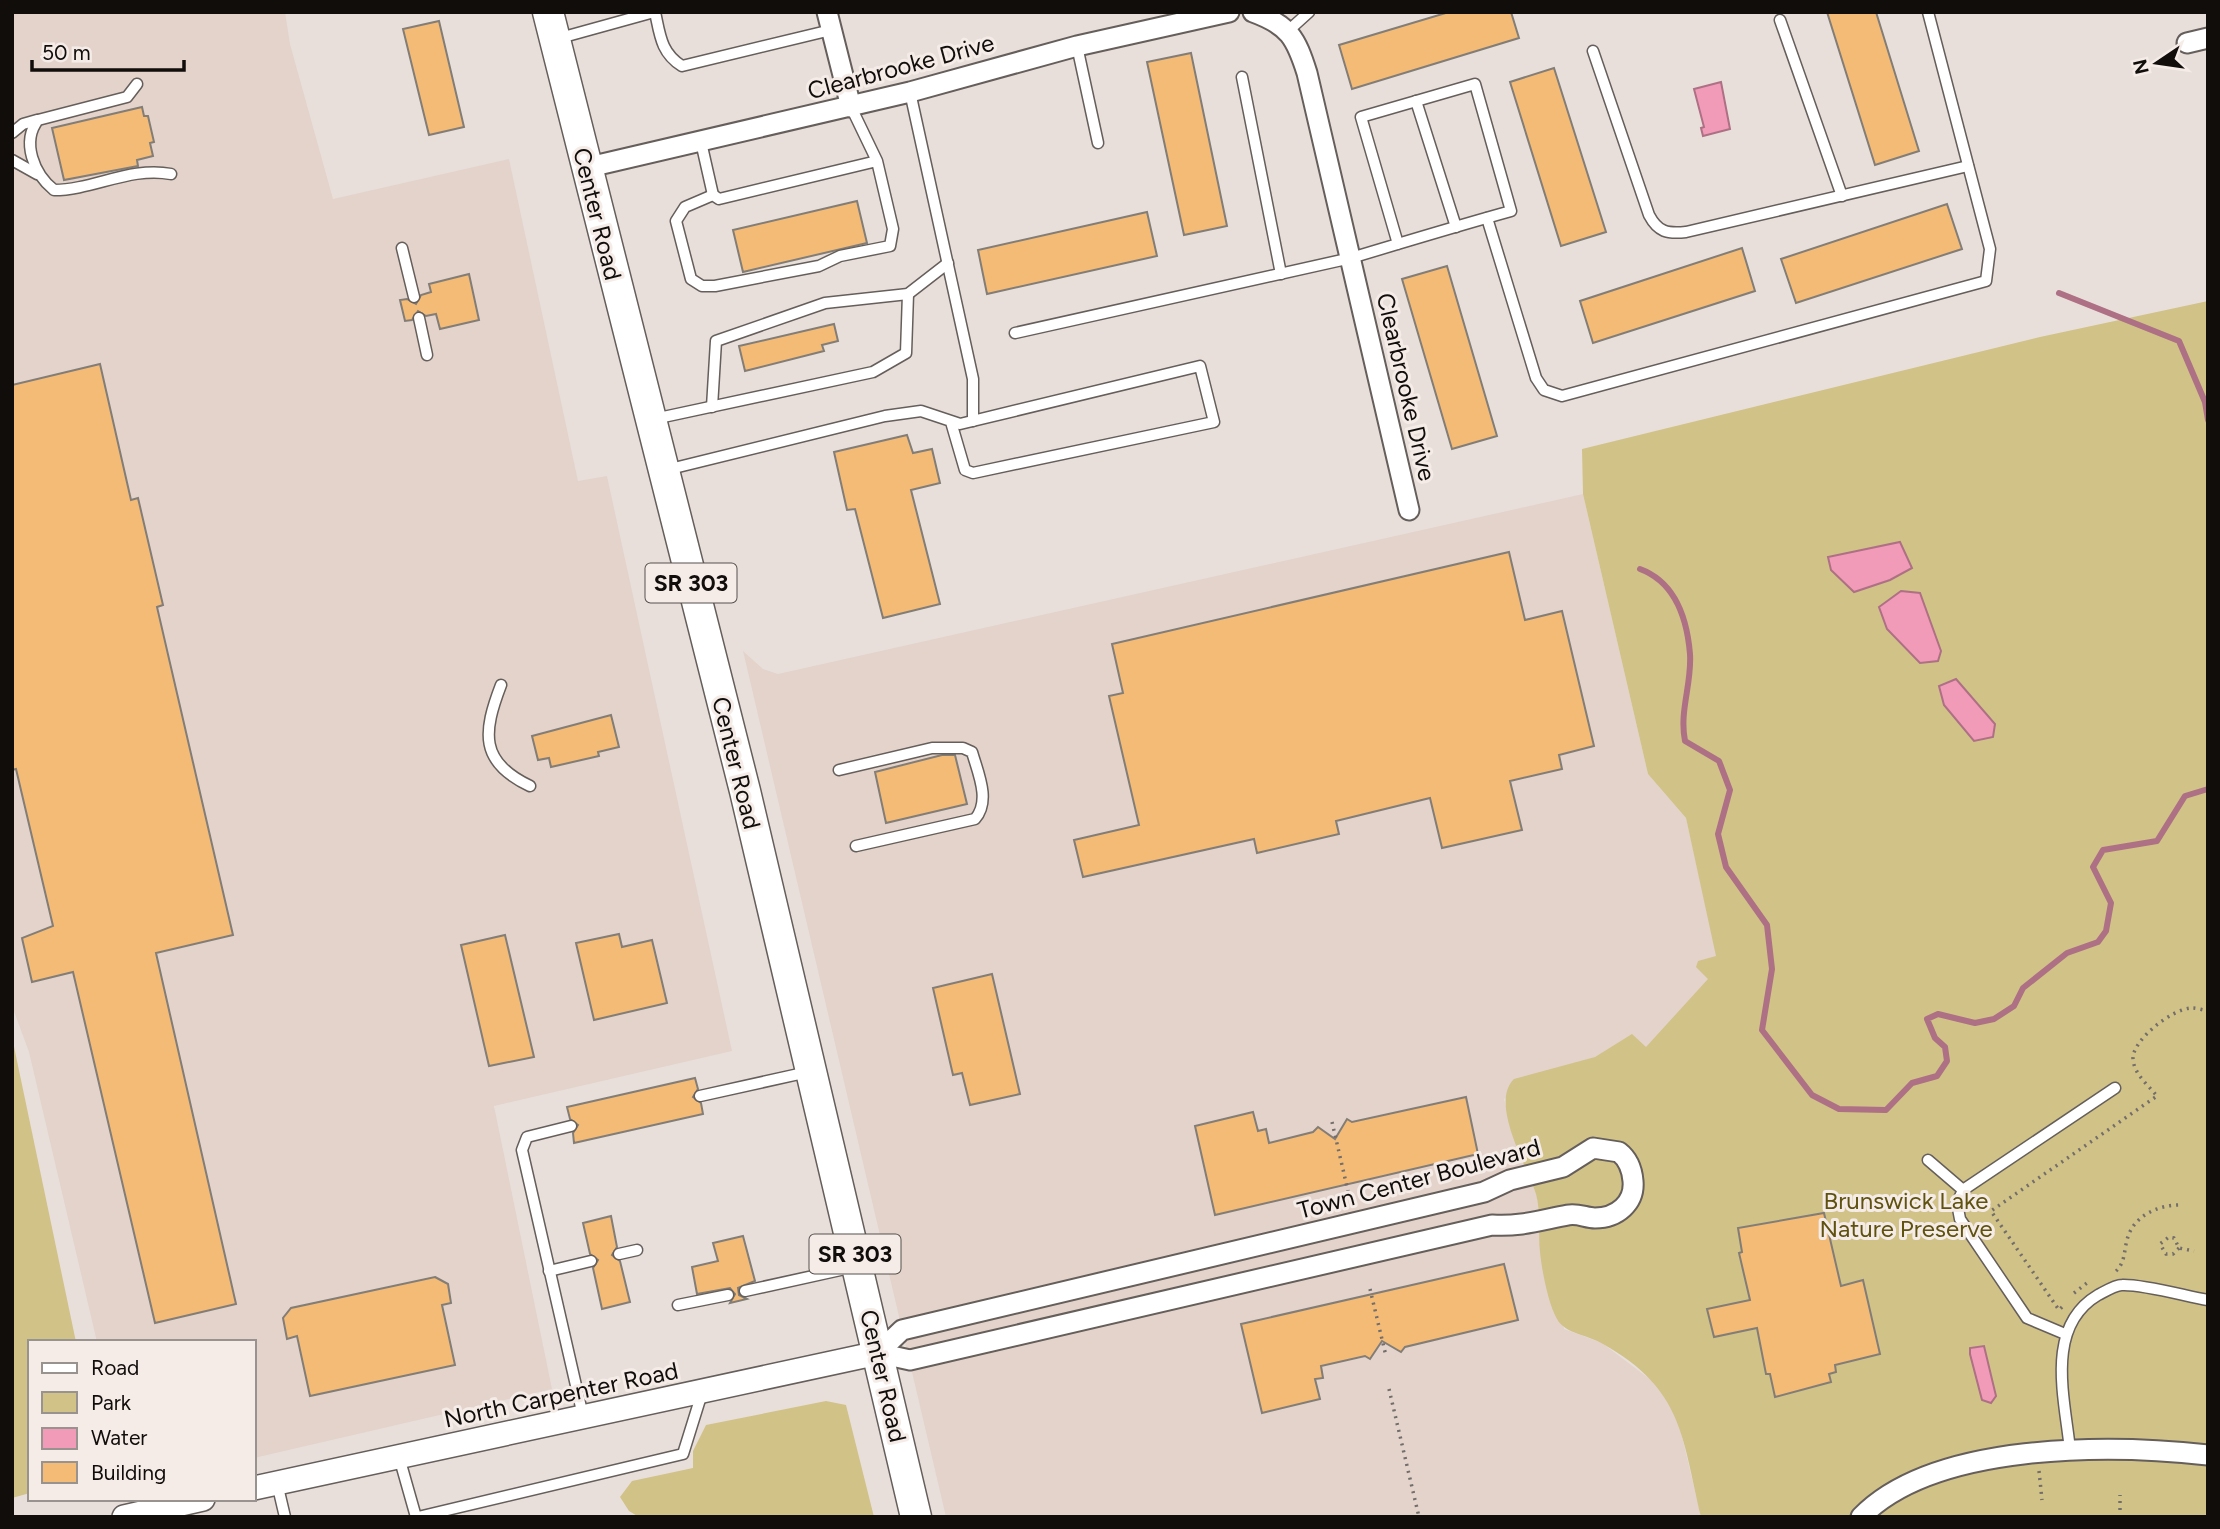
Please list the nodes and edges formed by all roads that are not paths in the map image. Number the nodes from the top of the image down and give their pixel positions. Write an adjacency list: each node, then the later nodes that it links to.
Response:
1 (654, 12): 7 (lane); 8 (lane)
2 (1229, 12): 12 (street, Clearbrooke Drive)
3 (1253, 12): 9 (street)
4 (1309, 12): 9 (lane)
5 (1928, 12): 25 (lane)
6 (1780, 20): 30 (lane)
7 (829, 21): 18 (street)
8 (552, 26): 26 (main road, Center Road / SR 303)
9 (1288, 31): 35 (street, Clearbrooke Drive)
10 (2208, 38): 11 (street)
11 (2187, 43)
12 (1077, 46): 16 (street, Clearbrooke Drive); 22 (lane)
13 (1593, 51): 30 (lane)
14 (1242, 77): 37 (lane)
15 (137, 84): 19 (lane)
16 (911, 92): 18 (street, Clearbrooke Drive); 36 (lane)
17 (1416, 101): 31 (lane); 32 (lane); 33 (lane)
18 (851, 107): 21 (street, Clearbrooke Drive); 24 (lane)
19 (38, 120): 20 (lane); 27 (lane)
20 (12, 133)
21 (701, 142): 26 (street, Clearbrooke Drive); 29 (lane)
22 (1098, 143)
23 (12, 160): 27 (lane)
24 (877, 161): 29 (lane); 29 (lane)
25 (1968, 166): 30 (lane); 31 (lane)
26 (585, 168): 44 (main road, Center Road / SR 303)
27 (37, 174): 28 (lane)
28 (171, 174)
29 (713, 195)
30 (1842, 196)
31 (1487, 218): 32 (lane)
32 (1456, 227): 33 (lane)
33 (1398, 244): 35 (lane)
34 (402, 248): 39 (lane)
35 (1351, 258): 37 (lane); 48 (street, Clearbrooke Drive)
36 (948, 263): 38 (lane); 45 (lane)
37 (1281, 274): 41 (lane)
38 (908, 294): 43 (lane); 43 (lane)
39 (414, 297)
40 (419, 318): 42 (lane)
41 (1015, 333)
42 (427, 355)
43 (712, 407): 44 (lane)
44 (650, 420): 47 (main road, Center Road / SR 303)
45 (973, 421): 46 (lane); 46 (lane)
46 (951, 422): 47 (lane)
47 (662, 471): 53 (main road, Center Road / SR 303)
48 (1409, 510)
49 (501, 685): 51 (lane)
50 (839, 770): 52 (lane)
51 (530, 786)
52 (856, 846)
53 (811, 1071): 55 (lane); 62 (main road, Center Road / SR 303)
54 (2115, 1088): 58 (lane)
55 (700, 1096)
56 (571, 1126): 63 (lane)
57 (1928, 1160): 58 (lane)
58 (1963, 1189): 68 (lane)
59 (637, 1250): 60 (lane)
60 (619, 1254)
61 (592, 1261): 63 (lane)
62 (858, 1266): 64 (lane); 69 (main road, Center Road / SR 303)
63 (549, 1271): 71 (lane)
64 (745, 1291)
65 (728, 1295): 67 (lane)
66 (2208, 1300): 68 (lane)
67 (677, 1305)
68 (2065, 1334): 72 (lane)
69 (878, 1353): 69 (street, Town Center Boulevard); 70 (street, North Carpenter Road); 81 (main road, Center Road / SR 303)
70 (703, 1392): 71 (street, North Carpenter Road); 80 (lane)
71 (583, 1416): 74 (street, North Carpenter Road)
72 (2070, 1450): 73 (street); 82 (street)
73 (2208, 1455)
74 (399, 1456): 75 (street, North Carpenter Road); 80 (lane)
75 (277, 1483): 76 (street, North Carpenter Road); 79 (lane)
76 (256, 1488)
77 (194, 1501): 78 (street)
78 (124, 1517)
79 (285, 1517)
80 (417, 1517)
81 (916, 1517)
82 (1861, 1517)

